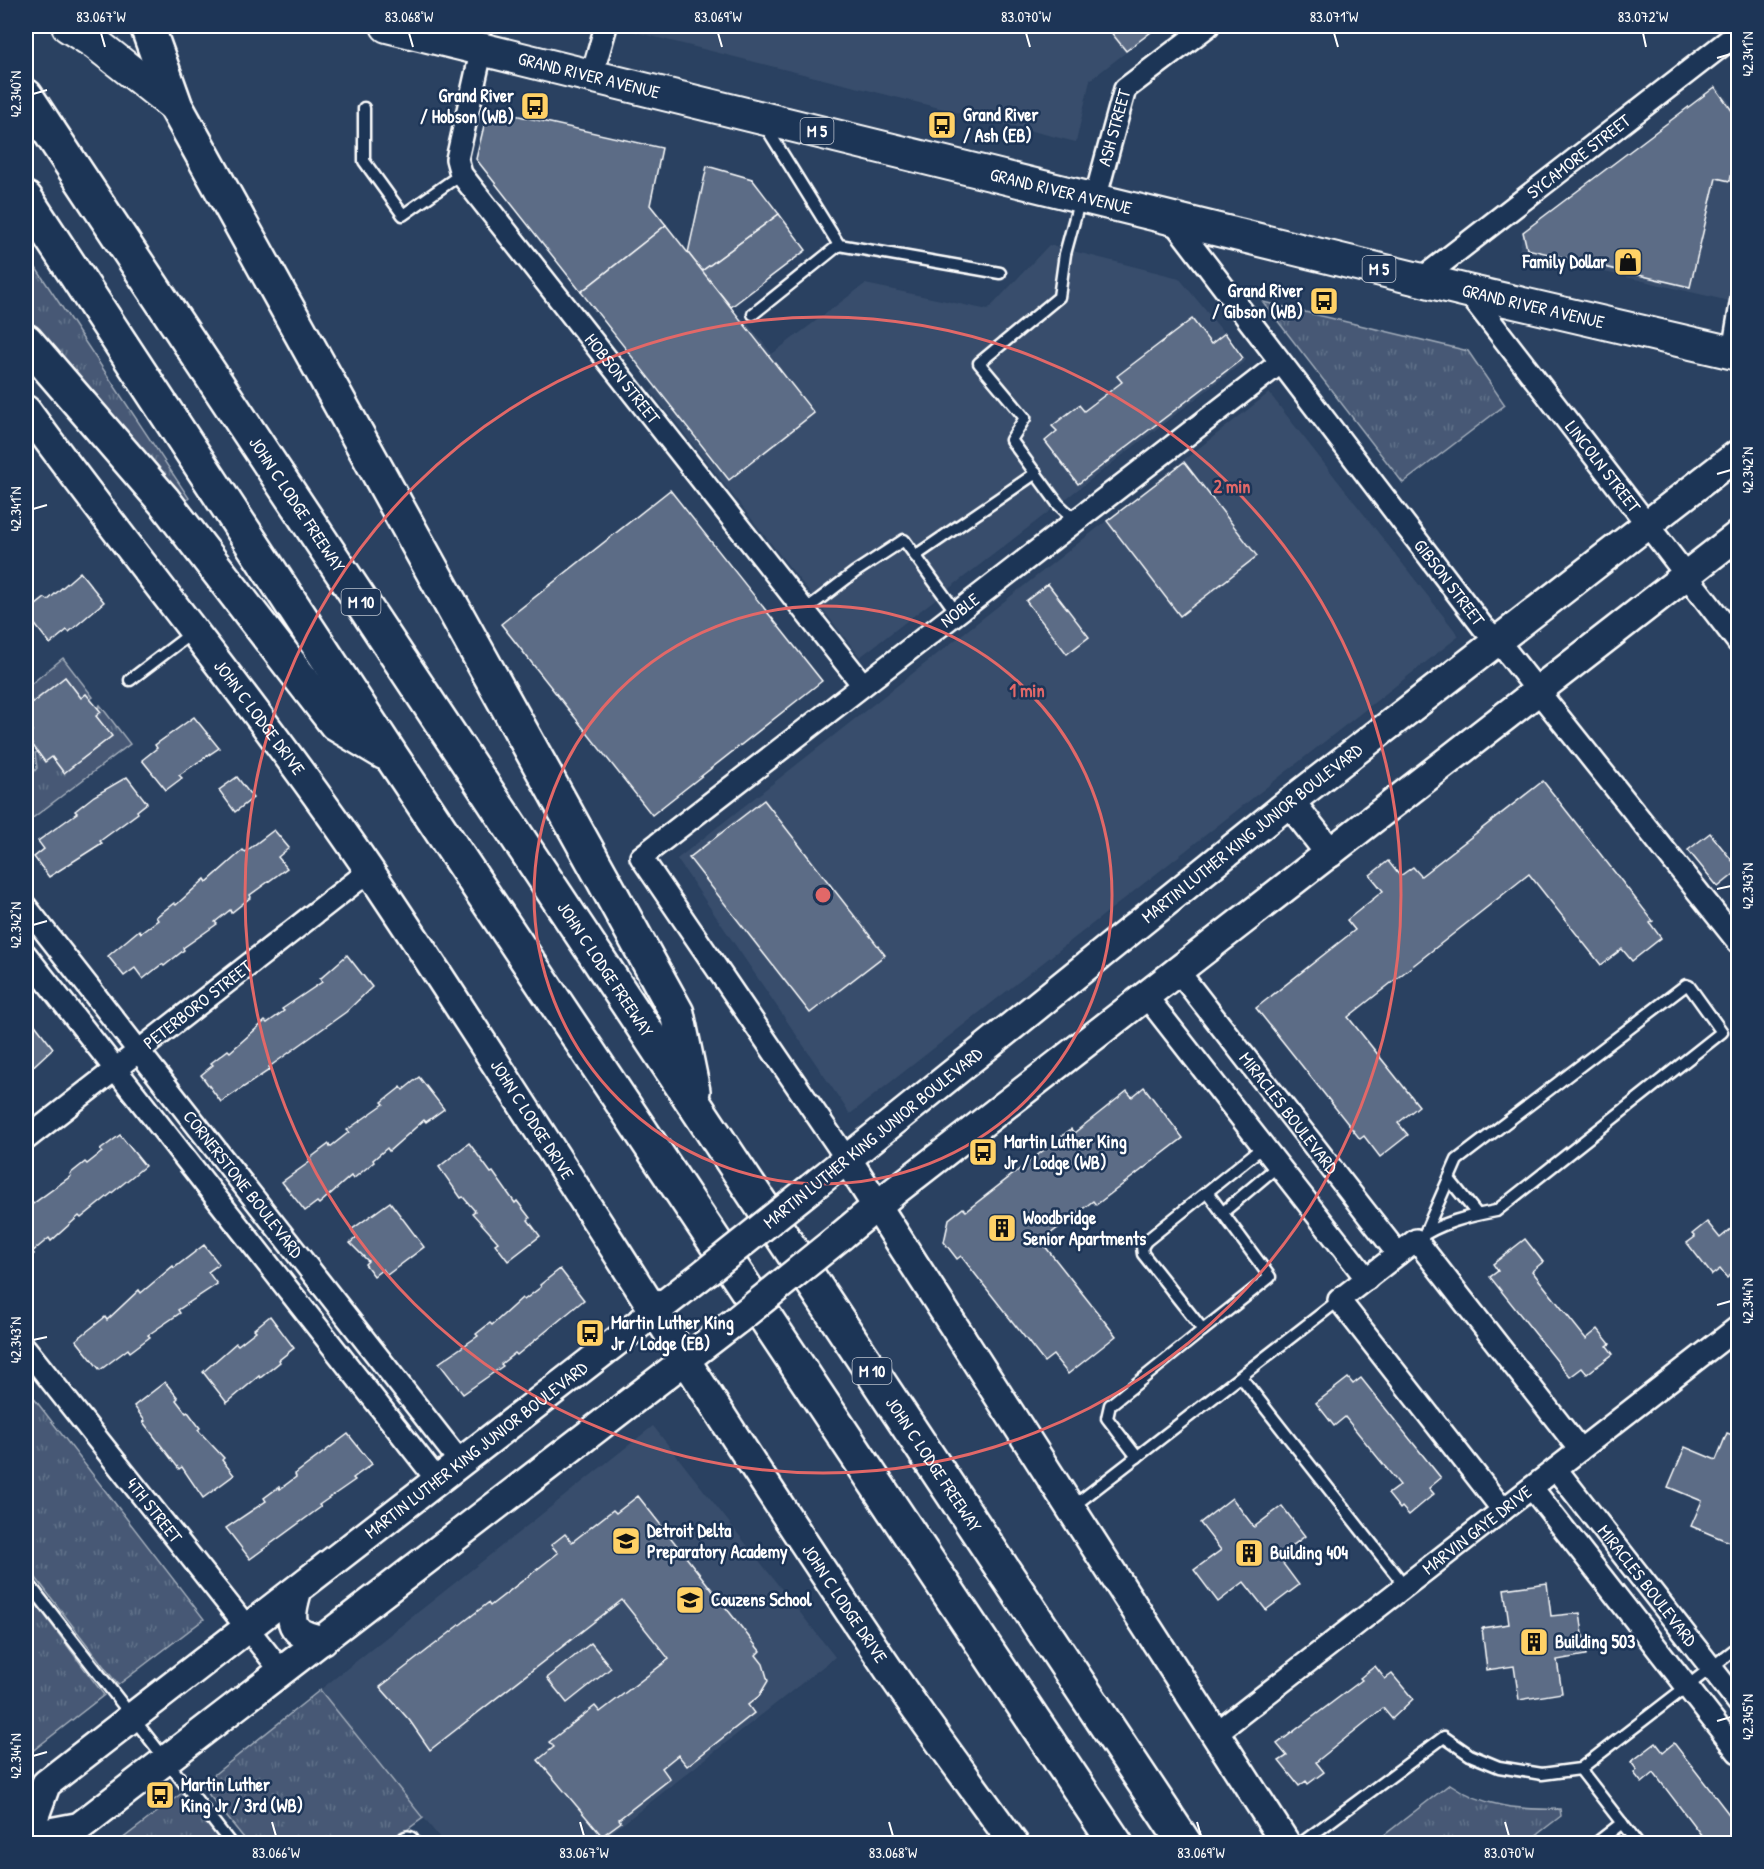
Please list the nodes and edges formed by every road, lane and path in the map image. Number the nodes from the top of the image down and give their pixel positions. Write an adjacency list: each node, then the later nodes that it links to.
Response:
1 (68, 26): 10 (main road)
2 (147, 26): 10 (highway)
3 (387, 26): 7 (main road, GRAND RIVER AVENUE / M 5)
4 (606, 26): 8 (street)
5 (1208, 26): 14 (street, ASH STREET)
6 (1738, 33): 19 (street, SYCAMORE STREET)
7 (482, 48): 8 (main road, GRAND RIVER AVENUE / M 5); 13 (street)
8 (592, 75): 12 (main road, GRAND RIVER AVENUE / M 5)
9 (26, 96): 53 (highway, JOHN C LODGE FREEWAY / M 10)
10 (176, 107): 53 (highway)
11 (364, 108): 13 (lane)
12 (759, 116): 14 (main road, GRAND RIVER AVENUE / M 5); 17 (lane)
13 (461, 174): 34 (street, HOBSON STREET)
14 (1088, 197): 16 (main road, GRAND RIVER AVENUE / M 5); 28 (lane)
15 (26, 199): 42 (highway)
16 (1170, 217): 19 (main road, GRAND RIVER AVENUE / M 5); 25 (street, GIBSON STREET)
17 (839, 245): 18 (lane); 22 (lane)
18 (1000, 273)
19 (1420, 280): 21 (main road, GRAND RIVER AVENUE / M 5)
20 (1738, 289): 24 (lane)
21 (1467, 291): 24 (main road, GRAND RIVER AVENUE / M 5); 30 (street, LINCOLN STREET)
22 (753, 314)
23 (26, 341): 42 (highway)
24 (1733, 352)
25 (1280, 363): 29 (street, NOBLE); 37 (street, GIBSON STREET)
26 (26, 410): 36 (main road, JOHN C LODGE DRIVE)
27 (1738, 454): 30 (main road, MARTIN LUTHER KING JUNIOR BOULEVARD)
28 (1036, 473): 29 (lane); 32 (lane)
29 (1075, 520): 35 (street, NOBLE)
30 (1647, 524): 33 (street, LINCOLN STREET); 37 (main road, MARTIN LUTHER KING JUNIOR BOULEVARD)
31 (1738, 536): 33 (main road, MARTIN LUTHER KING JUNIOR BOULEVARD)
32 (915, 556): 34 (lane); 35 (lane)
33 (1687, 576): 38 (street, LINCOLN STREET); 41 (main road, MARTIN LUTHER KING JUNIOR BOULEVARD)
34 (804, 611): 40 (street, HOBSON STREET)
35 (956, 612): 40 (street, NOBLE)
36 (193, 632): 39 (lane); 45 (main road, JOHN C LODGE DRIVE)
37 (1497, 641): 41 (street, GIBSON STREET); 43 (main road, MARTIN LUTHER KING JUNIOR BOULEVARD)
38 (1738, 642)
39 (130, 680)
40 (863, 685): 56 (street, NOBLE)
41 (1537, 692): 44 (main road, MARTIN LUTHER KING JUNIOR BOULEVARD); 47 (street, GIBSON STREET)
42 (392, 757): 100 (highway)
43 (1290, 802): 44 (main road); 56 (main road, MARTIN LUTHER KING JUNIOR BOULEVARD)
44 (1330, 853): 49 (main road, MARTIN LUTHER KING JUNIOR BOULEVARD)
45 (369, 871): 51 (street, PETERBORO STREET); 67 (main road, JOHN C LODGE DRIVE)
46 (26, 907): 51 (street, CORNERSTONE BOULEVARD)
47 (1738, 942)
48 (26, 955): 52 (street, CORNERSTONE BOULEVARD)
49 (1178, 971): 50 (main road, MARTIN LUTHER KING JUNIOR BOULEVARD); 64 (street, MIRACLES BOULEVARD)
50 (1146, 996): 55 (street); 60 (main road, MARTIN LUTHER KING JUNIOR BOULEVARD)
51 (138, 1051): 52 (street, PETERBORO STREET); 75 (street, CORNERSTONE BOULEVARD)
52 (116, 1070): 54 (street, PETERBORO STREET); 77 (street, CORNERSTONE BOULEVARD)
53 (696, 1107): 101 (highway, JOHN C LODGE FREEWAY / M 10)
54 (26, 1139)
55 (1264, 1146): 57 (street); 59 (lane)
56 (848, 1161): 60 (main road); 67 (main road, MARTIN LUTHER KING JUNIOR BOULEVARD, bridge)
57 (1279, 1166): 61 (lane); 65 (street)
58 (1449, 1179): 62 (lane); 62 (lane); 63 (lane)
59 (1207, 1192): 61 (lane); 69 (lane)
60 (877, 1205): 71 (main road, MARTIN LUTHER KING JUNIOR BOULEVARD, bridge); 79 (main road)
61 (1222, 1213): 69 (lane)
62 (1477, 1214): 63 (lane)
63 (1421, 1237): 64 (street); 73 (street)
64 (1398, 1254): 65 (street)
65 (1367, 1279): 66 (street)
66 (1339, 1300): 72 (lane); 80 (street)
67 (654, 1311): 71 (main road, JOHN C LODGE DRIVE); 75 (main road, MARTIN LUTHER KING JUNIOR BOULEVARD)
68 (1738, 1327): 73 (street, MARVIN GAYE DRIVE)
69 (1203, 1330): 74 (lane)
70 (26, 1349): 84 (street, 4TH STREET)
71 (686, 1361): 85 (main road, MARTIN LUTHER KING JUNIOR BOULEVARD); 99 (main road, JOHN C LODGE DRIVE)
72 (1240, 1377): 74 (lane); 82 (lane)
73 (1580, 1450): 76 (street, MARVIN GAYE DRIVE)
74 (1137, 1457): 79 (lane)
75 (461, 1463): 77 (main road, MARTIN LUTHER KING JUNIOR BOULEVARD)
76 (1556, 1469): 78 (street, MARVIN GAYE DRIVE); 87 (street, MIRACLES BOULEVARD)
77 (438, 1481): 83 (main road, MARTIN LUTHER KING JUNIOR BOULEVARD)
78 (1532, 1488): 80 (street, MARVIN GAYE DRIVE); 89 (street, MIRACLES BOULEVARD)
79 (1071, 1509): 92 (main road)
80 (1503, 1510): 82 (street, MARVIN GAYE DRIVE)
81 (26, 1580): 91 (lane)
82 (1406, 1586): 92 (street, MARVIN GAYE DRIVE)
83 (297, 1591): 84 (main road, MARTIN LUTHER KING JUNIOR BOULEVARD); 85 (main road)
84 (248, 1627): 88 (street, 4TH STREET); 91 (main road, MARTIN LUTHER KING JUNIOR BOULEVARD)
85 (323, 1640): 88 (main road, MARTIN LUTHER KING JUNIOR BOULEVARD)
86 (1738, 1647): 87 (lane)
87 (1712, 1668): 89 (lane); 90 (street, MIRACLES BOULEVARD)
88 (282, 1672): 94 (main road, MARTIN LUTHER KING JUNIOR BOULEVARD)
89 (1688, 1687): 93 (street, MIRACLES BOULEVARD); 95 (lane)
90 (1738, 1702)
91 (130, 1716): 94 (lane); 97 (main road, MARTIN LUTHER KING JUNIOR BOULEVARD)
92 (1215, 1734): 102 (main road)
93 (1738, 1752)
94 (165, 1761): 97 (main road, MARTIN LUTHER KING JUNIOR BOULEVARD); 98 (lane)
95 (1580, 1769): 96 (lane); 103 (lane)
96 (1622, 1823): 104 (lane); 105 (lane)
97 (26, 1836)
98 (231, 1844)
99 (1014, 1844)
100 (1116, 1844)
101 (1185, 1844)
102 (1286, 1844)
103 (1300, 1844)
104 (1595, 1844)
105 (1638, 1844)

